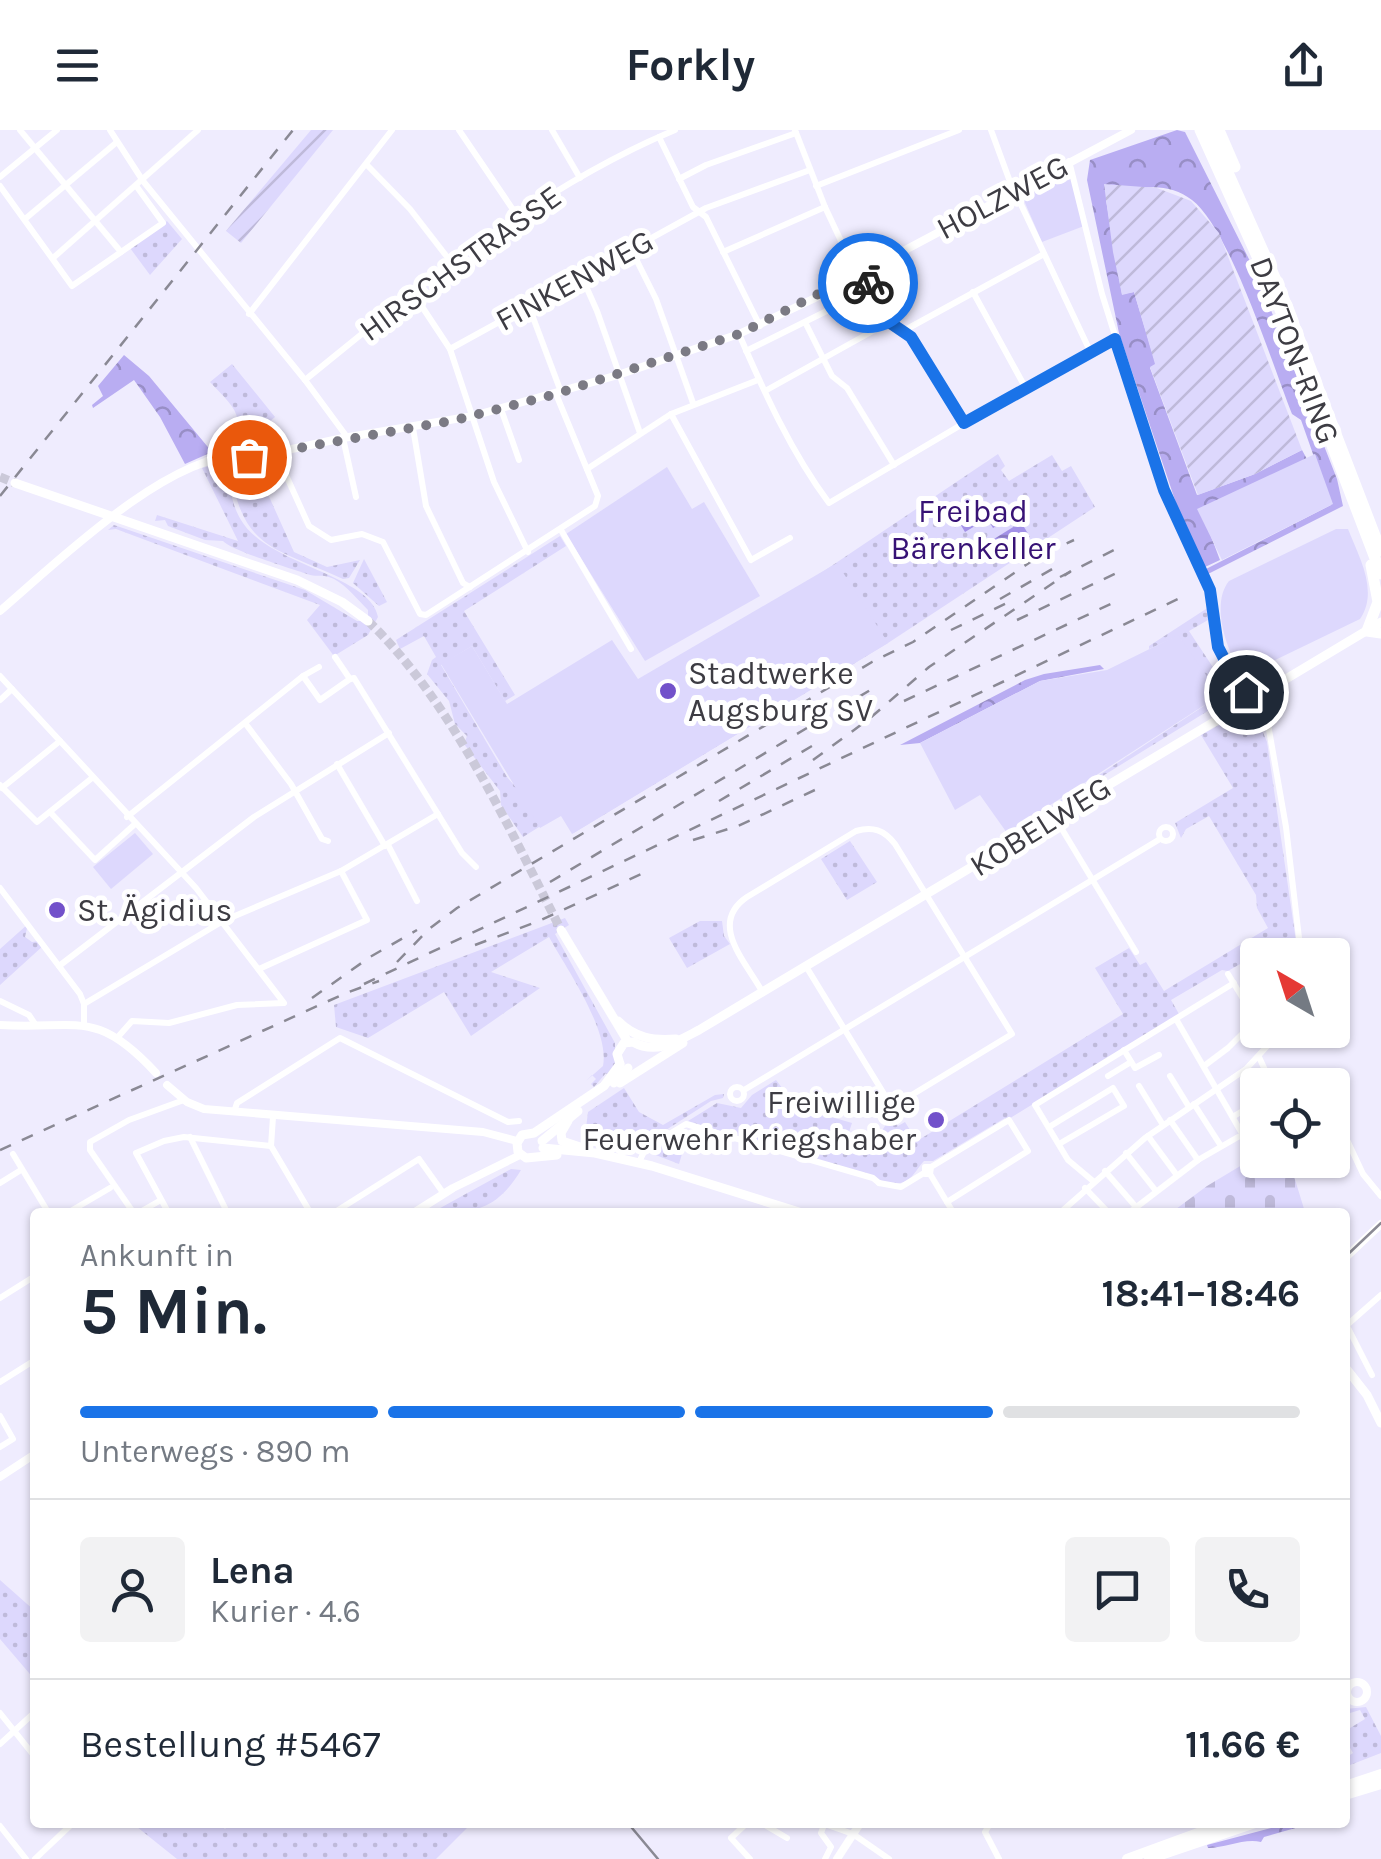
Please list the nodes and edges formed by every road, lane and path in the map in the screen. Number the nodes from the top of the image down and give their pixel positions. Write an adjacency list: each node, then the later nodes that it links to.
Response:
1 (20, 130): 21 (street)
2 (57, 130): 21 (street)
3 (110, 130): 19 (street)
4 (198, 130): 28 (street)
5 (392, 130): 23 (street)
6 (459, 130): 35 (street)
7 (552, 130): 26 (street)
8 (640, 130): 20 (street)
9 (676, 130): 18 (street, HIRSCHSTRASSE)
10 (960, 130): 31 (street)
11 (991, 130): 32 (street)
12 (1130, 130): 22 (street, HOLZWEG)
13 (1191, 130): 39 (highway)
14 (1200, 130): 39 (highway, DAYTON-RING)
15 (1209, 130): 39 (highway, DAYTON-RING)
16 (1219, 130): 39 (highway)
17 (795, 132): 24 (street); 27 (street)
18 (658, 137): 20 (street, HIRSCHSTRASSE); 27 (street)
19 (117, 142): 28 (street); 29 (street)
20 (646, 143): 26 (street, HIRSCHSTRASSE)
21 (35, 148): 25 (street); 29 (street)
22 (1070, 160): 32 (street, HOLZWEG); 57 (street)
23 (366, 165): 44 (street); 51 (street)
24 (810, 170): 31 (street); 34 (street, FINKENWEG)
25 (0, 178)
26 (580, 178): 35 (street, HIRSCHSTRASSE)
27 (679, 179): 34 (street)
28 (140, 184): 37 (street); 40 (street); 51 (street)
29 (66, 185): 36 (street); 37 (street)
30 (0, 186): 36 (street)
31 (816, 186): 33 (street)
32 (1014, 190): 42 (street); 45 (street, HOLZWEG)
33 (825, 207): 41 (street); 45 (street)
34 (698, 212): 38 (street, FINKENWEG); 41 (street)
35 (518, 216): 44 (street, HIRSCHSTRASSE)
36 (25, 219): 43 (street)
37 (96, 221): 40 (street); 43 (street)
38 (631, 249): 46 (street, FINKENWEG); 61 (street)
39 (1260, 250): 83 (highway, DAYTON-RING)
40 (122, 252): 43 (street)
41 (723, 252): 54 (street)
42 (1044, 254): 48 (street); 59 (street)
43 (53, 259)
44 (451, 262): 49 (street, HIRSCHSTRASSE)
45 (860, 274): 47 (street); 54 (street, HOLZWEG)
46 (581, 276): 50 (street, FINKENWEG); 63 (street)
47 (872, 289): 52 (street); 53 (street)
48 (973, 292): 55 (street); 66 (street)
49 (413, 293): 58 (street); 64 (street, HIRSCHSTRASSE)
50 (528, 304): 58 (street, FINKENWEG); 68 (street)
51 (249, 314): 64 (street)
52 (889, 322): 55 (street); 62 (street)
53 (806, 324): 60 (street); 62 (street)
54 (760, 326): 56 (street, HOLZWEG)
55 (904, 330): 73 (street)
56 (739, 334): 60 (street); 61 (street, HOLZWEG)
57 (1115, 339): 59 (street); 103 (street)
58 (450, 349): 72 (street)
59 (1090, 351): 66 (street)
60 (746, 352): 65 (street)
61 (678, 356): 63 (street, HOLZWEG); 69 (street)
62 (824, 358): 67 (street); 79 (street)
63 (618, 375): 68 (street, HOLZWEG); 75 (street)
64 (305, 380): 76 (street)
65 (758, 380): 67 (street); 69 (street)
66 (1024, 387): 73 (street)
67 (765, 391): 79 (street)
68 (559, 393): 70 (street, HOLZWEG); 80 (street)
69 (693, 403): 71 (street)
70 (501, 409): 72 (street, HOLZWEG); 78 (street)
71 (671, 414): 75 (street); 86 (street)
72 (472, 416): 74 (street, HOLZWEG); 88 (street)
73 (964, 423): 79 (street)
74 (412, 428): 76 (street, HOLZWEG); 90 (street)
75 (640, 433): 80 (street)
76 (344, 438): 77 (street, HOLZWEG); 82 (street)
77 (276, 453): 90 (street); 92 (street, HOLZWEG)
78 (519, 460)
79 (894, 465)
80 (587, 469): 84 (street)
81 (15, 482): 93 (main road)
82 (356, 497)
83 (1357, 500): 85 (highway); 87 (highway, DAYTON-RING); 89 (highway, DAYTON-RING); 91 (highway)
84 (561, 530): 88 (street); 96 (street)
85 (1381, 532)
86 (790, 538)
87 (1381, 551)
88 (528, 552): 90 (street)
89 (1381, 574)
90 (470, 587)
91 (1380, 595): 95 (highway)
92 (0, 612)
93 (368, 621)
94 (1381, 622): 95 (main road, KOBELWEG)
95 (1374, 632): 103 (main road, KOBELWEG)
96 (631, 649)
97 (336, 657): 101 (street)
98 (318, 667): 100 (street)
99 (0, 676): 102 (street)
100 (302, 676): 101 (street); 105 (street)
101 (350, 678): 106 (street)
102 (12, 688): 104 (street); 107 (street)
103 (1252, 698): 114 (main road, KOBELWEG); 129 (street)
104 (0, 700)
105 (244, 723): 111 (street); 115 (street)
106 (388, 733): 108 (street); 113 (street)
107 (60, 741): 109 (street); 110 (street)
108 (337, 764): 111 (street); 119 (street)
109 (92, 778): 112 (street); 115 (street)
110 (1, 786): 112 (street)
111 (293, 792): 118 (street); 122 (street)
112 (50, 812): 116 (street)
113 (438, 814): 119 (street); 120 (street)
114 (1054, 816): 123 (street); 125 (main road, KOBELWEG)
115 (128, 817): 116 (street)
116 (134, 824): 122 (street)
117 (1160, 839): 123 (street)
118 (328, 841)
119 (387, 846): 121 (street); 126 (street)
120 (476, 867)
121 (341, 871): 127 (street); 134 (street)
122 (181, 872): 127 (street); 132 (street)
123 (1092, 879): 130 (street); 131 (street)
124 (0, 888): 132 (street)
125 (927, 895): 131 (street); 133 (main road, KOBELWEG); 137 (street)
126 (418, 902)
127 (222, 921): 134 (street); 140 (street)
128 (561, 930): 139 (main road)
129 (1299, 938)
130 (1136, 952)
131 (966, 956): 145 (street); 145 (street)
132 (59, 966): 140 (street)
133 (807, 968): 137 (main road, KOBELWEG); 145 (street)
134 (259, 970): 146 (street)
135 (1228, 974): 136 (street)
136 (1234, 983): 141 (street); 156 (street)
137 (764, 994): 147 (main road, KOBELWEG)
138 (0, 1001): 142 (street)
139 (602, 1002): 147 (main road); 148 (main road)
140 (84, 1004): 144 (street)
141 (1176, 1019): 150 (street); 156 (street)
142 (35, 1024): 143 (street); 144 (street)
143 (0, 1025)
144 (84, 1025): 146 (street)
145 (843, 1029): 164 (street)
146 (117, 1038): 158 (street)
147 (684, 1041): 151 (main road, KOBELWEG); 165 (main road)
148 (624, 1044): 151 (main road); 155 (main road)
149 (1267, 1048): 153 (street)
150 (1124, 1050): 154 (street); 175 (street)
151 (643, 1053): 155 (main road, KOBELWEG)
152 (1159, 1054): 154 (street)
153 (1260, 1056): 157 (street); 163 (street)
154 (1131, 1062): 159 (street)
155 (624, 1066): 165 (main road); 181 (main road)
156 (1204, 1066): 163 (street)
157 (1265, 1068)
158 (156, 1073)
159 (1108, 1076)
160 (1170, 1076): 167 (street)
161 (168, 1085): 166 (street)
162 (1139, 1086): 174 (street)
163 (1217, 1088): 167 (street); 171 (street)
164 (744, 1090)
165 (605, 1091): 170 (main road)
166 (180, 1101): 169 (street); 207 (street)
167 (1192, 1105): 174 (street); 184 (street)
168 (1240, 1112): 171 (street)
169 (234, 1113): 172 (street); 173 (street)
170 (573, 1114): 181 (main road); 186 (main road)
171 (1234, 1116): 176 (street)
172 (273, 1117): 180 (street); 183 (street)
173 (519, 1121)
174 (1166, 1122): 177 (street); 190 (street)
175 (1049, 1127): 182 (street); 182 (street)
176 (1240, 1129)
177 (1148, 1136): 187 (street); 195 (street)
178 (190, 1137): 183 (street); 203 (street); 210 (street)
179 (1240, 1139): 184 (street)
180 (518, 1140): 181 (main road); 189 (main road)
181 (539, 1144): 186 (main road); 189 (main road)
182 (1060, 1144): 196 (street)
183 (271, 1146): 211 (street)
184 (1221, 1146): 190 (street)
185 (1350, 1147): 202 (street)
186 (594, 1152): 191 (main road)
187 (1126, 1153): 194 (street); 200 (street)
188 (12, 1154): 192 (street)
189 (520, 1155): 201 (street)
190 (1198, 1160): 195 (street)
191 (639, 1162): 193 (street); 214 (main road)
192 (21, 1170): 197 (street); 205 (street)
193 (928, 1171): 204 (street); 204 (street)
194 (1105, 1171): 196 (street); 218 (street)
195 (1176, 1174): 200 (street)
196 (1093, 1181): 199 (street)
197 (0, 1184)
198 (110, 1188): 206 (street)
199 (1086, 1188): 216 (street); 217 (street)
200 (1156, 1190): 219 (street)
201 (444, 1194): 212 (street); 213 (street)
202 (1381, 1196)
203 (161, 1200): 208 (street); 209 (street)
204 (948, 1202): 215 (street)
205 (45, 1208)
206 (77, 1208)
207 (133, 1208)
208 (144, 1208)
209 (166, 1208)
210 (225, 1208)
211 (307, 1208)
212 (341, 1208)
213 (421, 1208)
214 (785, 1208)
215 (951, 1208)
216 (1065, 1208)
217 (1104, 1208)
218 (1132, 1208)
219 (1135, 1208)
220 (1381, 1224): 221 (street)
221 (1350, 1253)
222 (30, 1279): 224 (street)
223 (1381, 1295): 225 (street)
224 (0, 1298)
225 (1350, 1321)
226 (1350, 1332): 229 (street)
227 (30, 1366): 230 (street)
228 (1350, 1373): 232 (main road)
229 (1372, 1375)
230 (0, 1382)
231 (0, 1416): 233 (street)
232 (1381, 1423)
233 (0, 1446)
234 (30, 1457): 235 (street)
235 (0, 1477)
236 (1350, 1681): 237 (street)
237 (1352, 1684): 238 (street); 239 (street)
238 (1350, 1686)
239 (1350, 1700)
240 (0, 1713): 242 (street)
241 (30, 1717): 242 (street)
242 (14, 1731): 243 (street); 244 (street)
243 (0, 1744)
244 (30, 1751)
245 (1381, 1774): 246 (main road)
246 (1350, 1784)
247 (1381, 1784): 248 (main road)
248 (1350, 1793)
249 (0, 1826): 261 (street)
250 (68, 1828): 262 (street)
251 (742, 1828): 263 (street)
252 (770, 1828): 260 (street)
253 (821, 1828): 264 (street)
254 (834, 1828): 259 (street)
255 (857, 1828): 259 (street)
256 (987, 1828): 267 (street)
257 (1212, 1828): 268 (main road)
258 (1240, 1828): 269 (main road)
259 (853, 1834): 265 (street); 266 (street)
260 (787, 1838)
261 (26, 1859)
262 (35, 1859)
263 (750, 1859)
264 (826, 1859)
265 (837, 1859)
266 (889, 1859)
267 (999, 1859)
268 (1127, 1859)
269 (1149, 1859)

